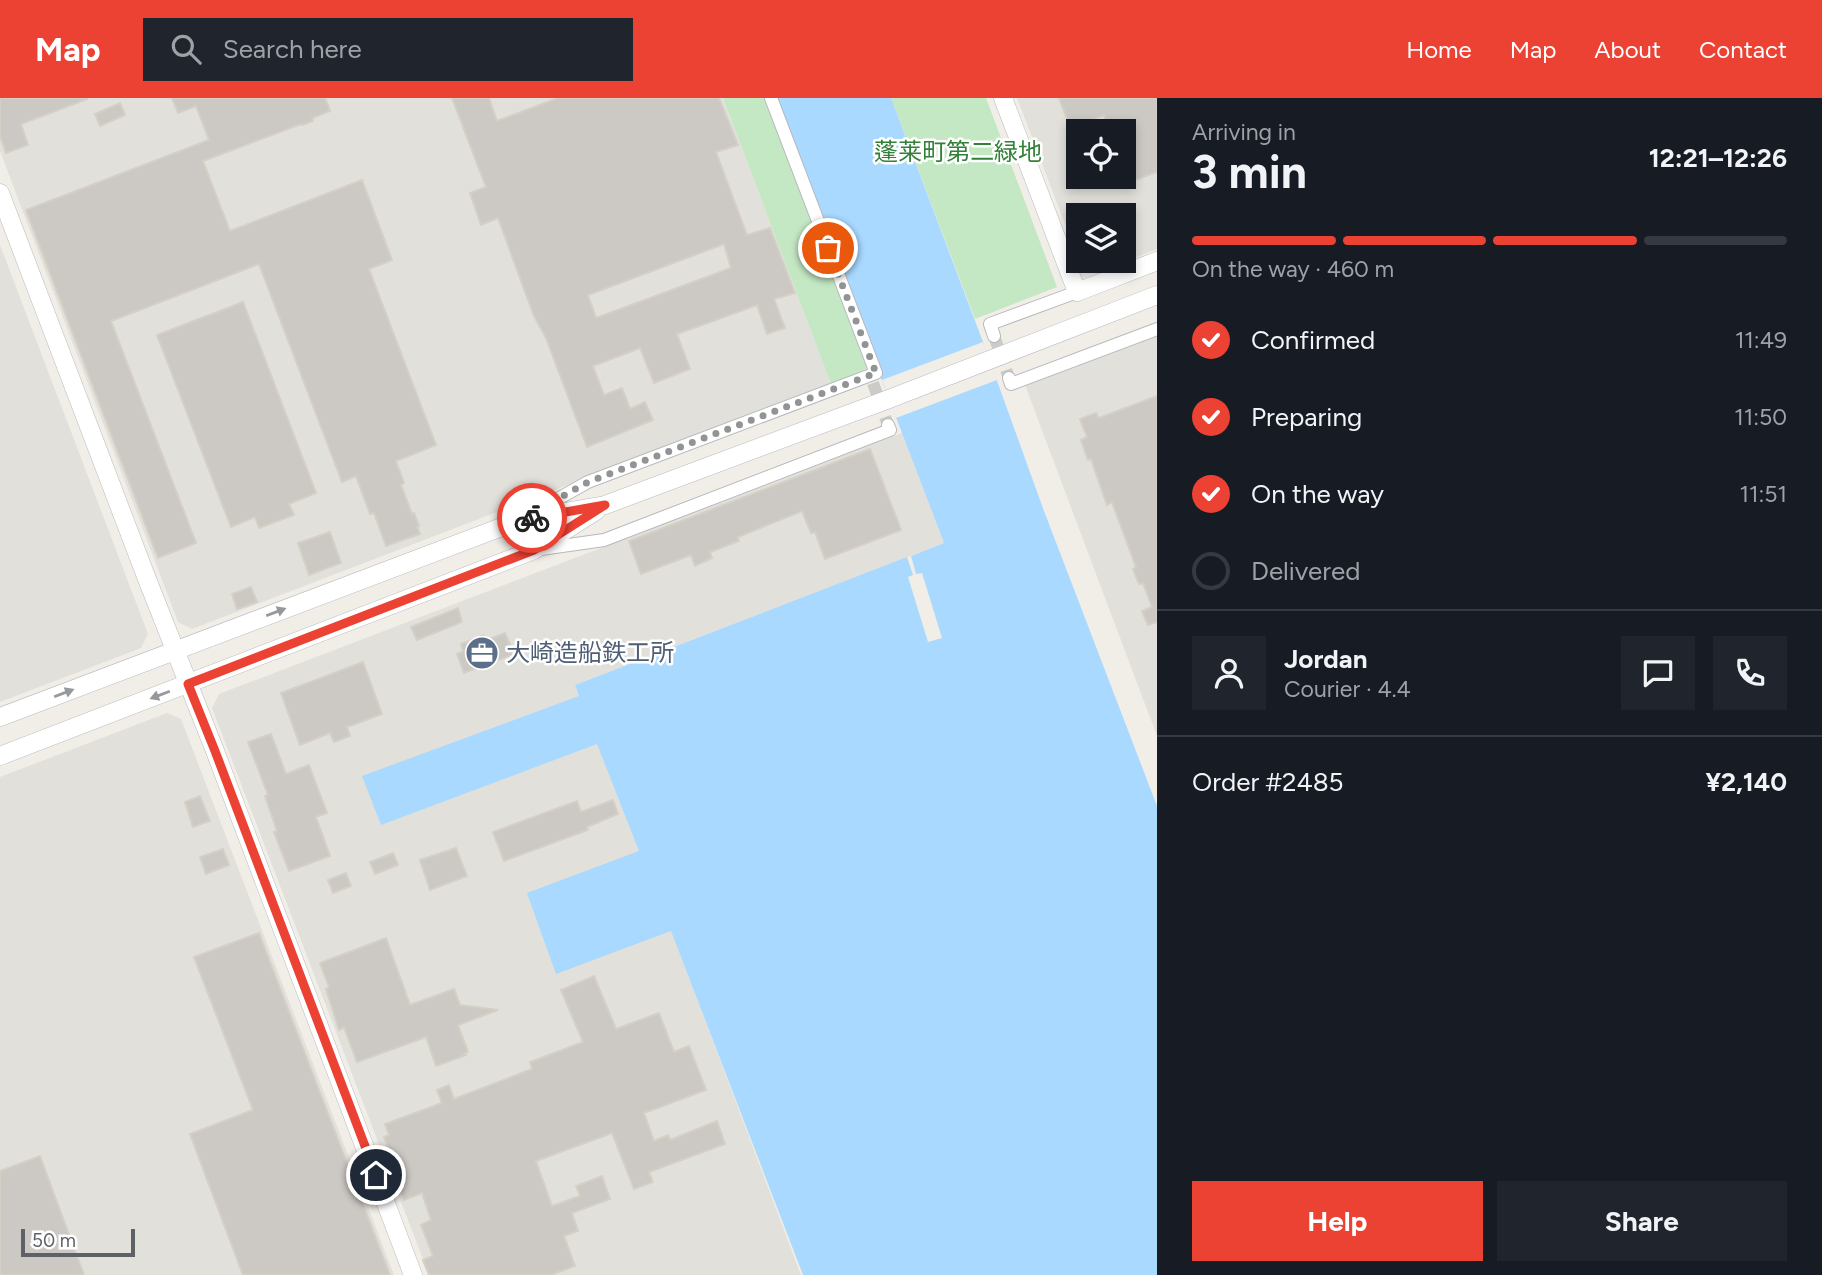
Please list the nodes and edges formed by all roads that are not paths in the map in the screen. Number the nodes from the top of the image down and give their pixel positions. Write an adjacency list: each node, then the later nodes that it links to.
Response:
1 (771, 98): 12 (street)
2 (1003, 98): 5 (street)
3 (0, 193): 14 (street)
4 (1157, 261): 5 (street)
5 (1077, 292): 8 (street)
6 (1157, 295): 11 (street)
7 (1157, 328): 9 (street)
8 (994, 336)
9 (1009, 378)
10 (888, 425): 13 (street)
11 (605, 505): 12 (street); 13 (street)
12 (520, 520): 14 (street, one-way to 12)
13 (534, 550): 15 (street)
14 (175, 650): 15 (street); 16 (street, one-way to 14)
15 (188, 684): 17 (street, one-way to 17); 18 (street)
16 (0, 717)
17 (0, 756)
18 (413, 1275)

